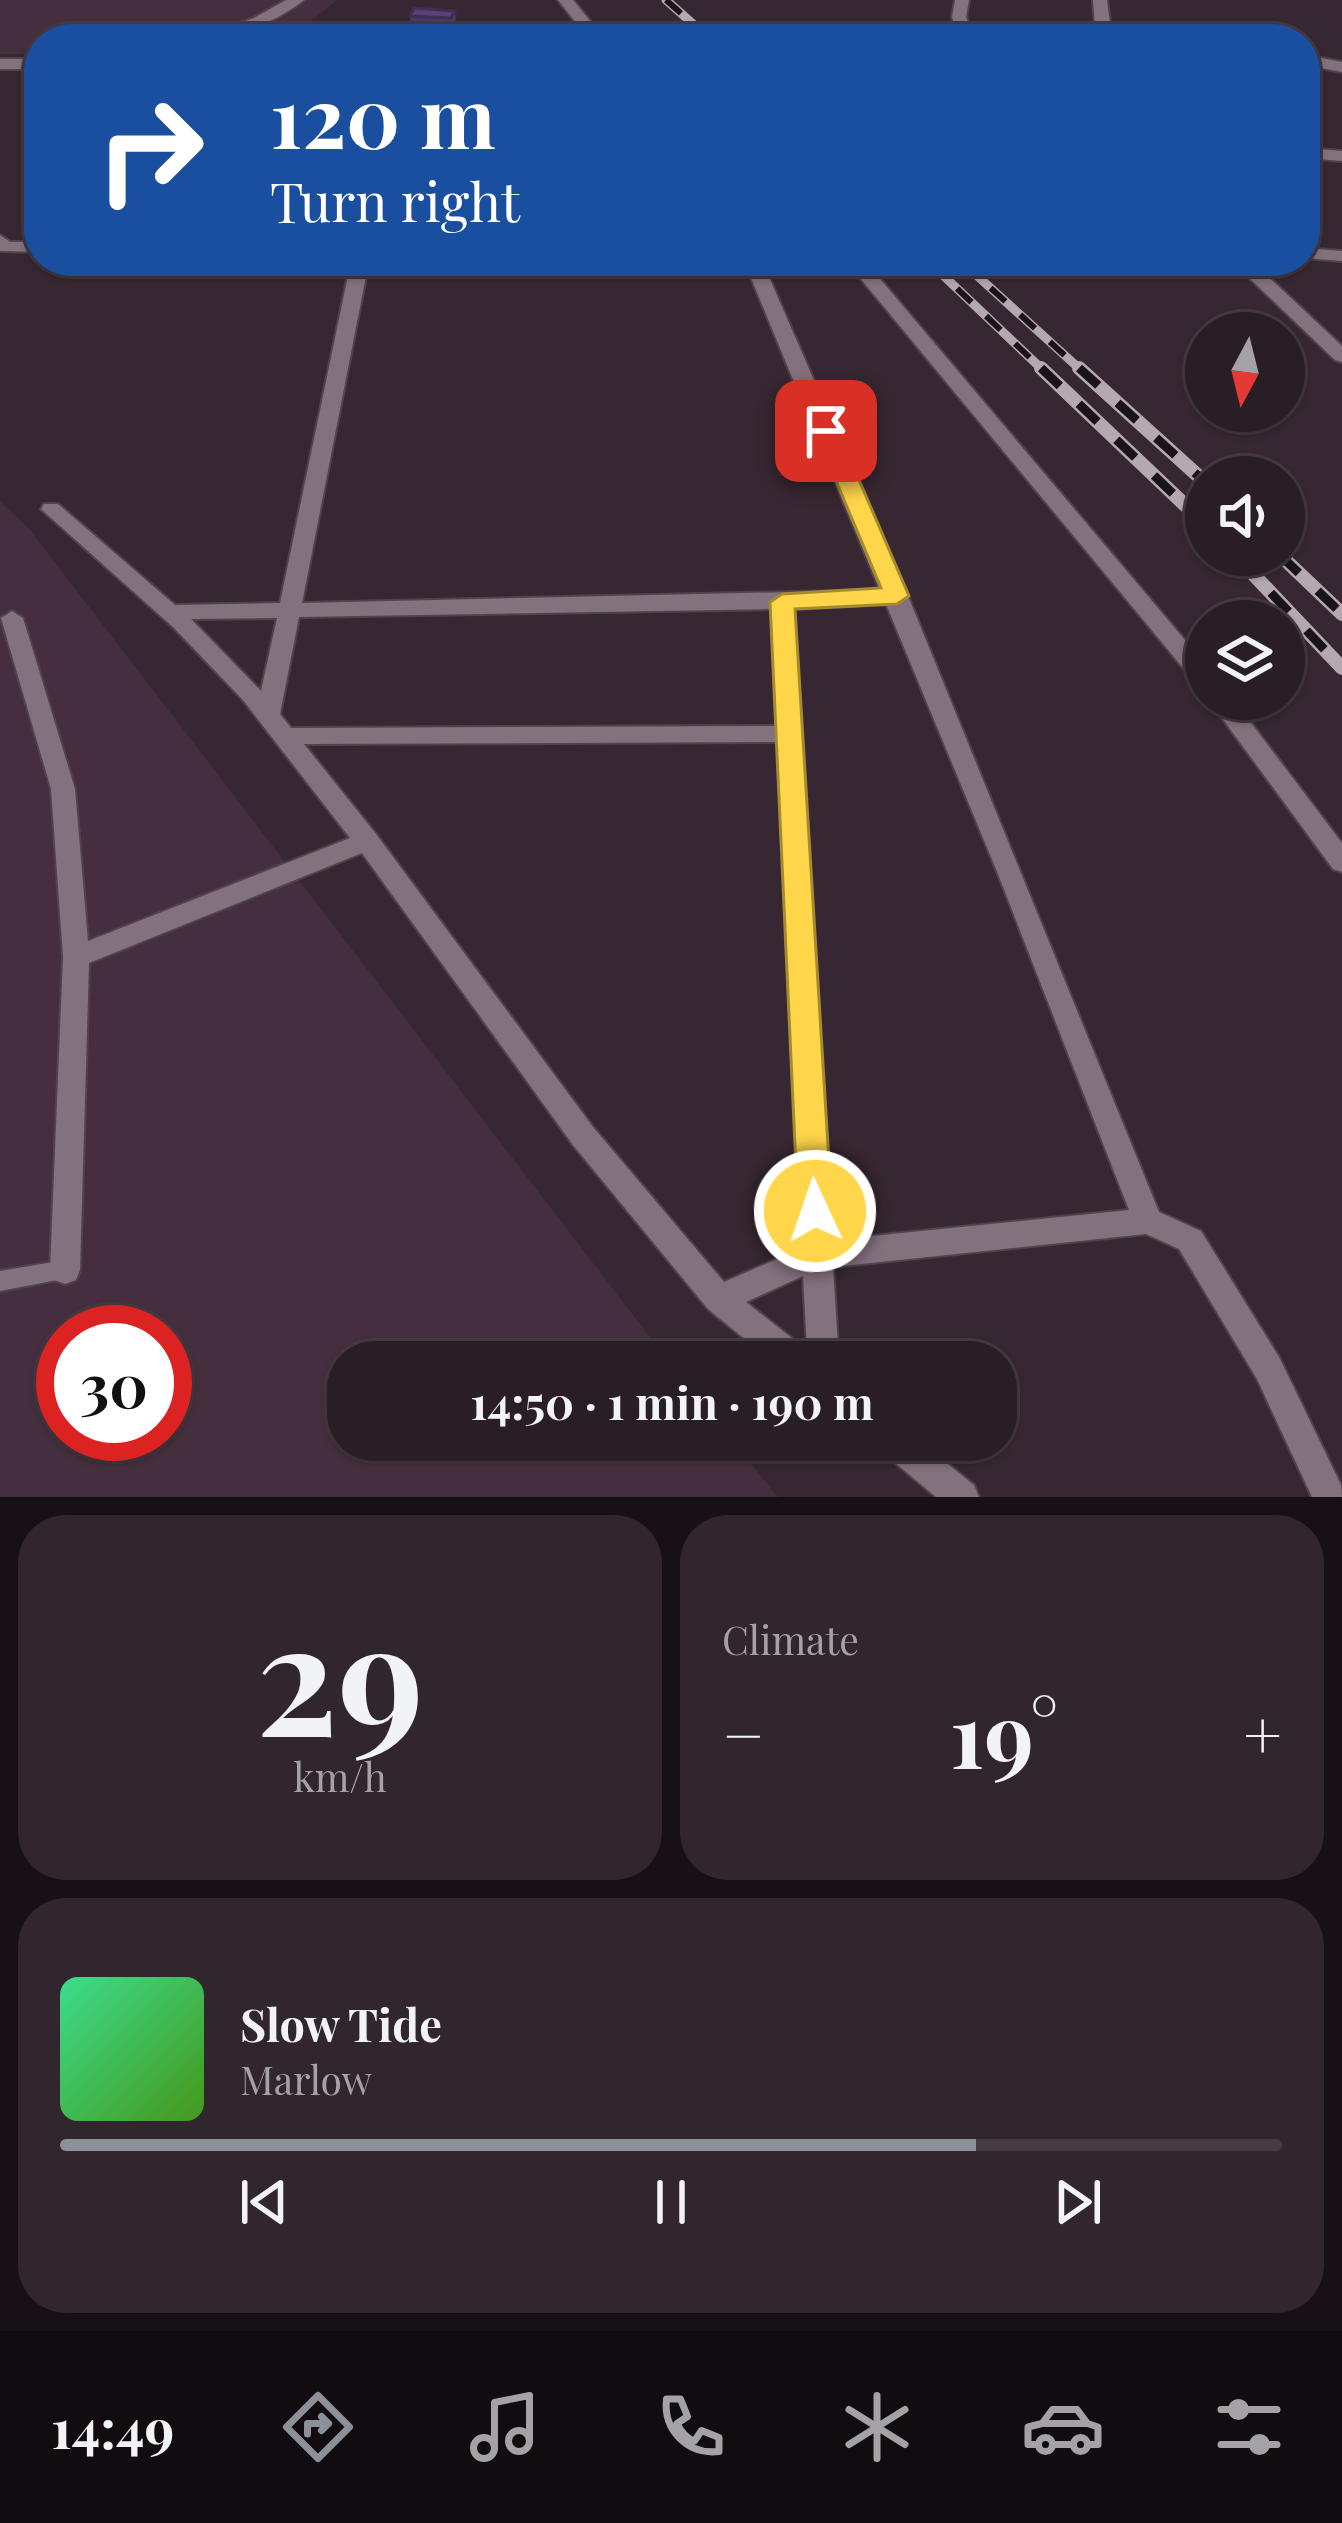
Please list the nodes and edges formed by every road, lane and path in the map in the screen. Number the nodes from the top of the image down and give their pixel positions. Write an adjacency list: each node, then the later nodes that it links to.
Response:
1 (297, 0): 3 (street)
2 (565, 0): 4 (street)
3 (249, 24)
4 (585, 24)
5 (357, 276): 13 (street)
6 (759, 276): 11 (street)
7 (868, 276): 16 (street)
8 (1257, 276): 9 (street)
9 (1342, 356)
10 (51, 509): 14 (street)
11 (897, 596): 12 (street); 23 (street)
12 (782, 602): 13 (street); 19 (street)
13 (288, 610): 14 (street); 18 (street)
14 (170, 612): 18 (street)
15 (12, 618): 22 (street)
16 (1185, 655)
17 (1236, 720): 21 (street)
18 (276, 726): 19 (street); 20 (street)
19 (790, 734): 24 (street)
20 (367, 841): 22 (street); 27 (street)
21 (1342, 862)
22 (76, 957): 25 (street)
23 (1148, 1221): 24 (street); 32 (street)
24 (817, 1259): 27 (street); 29 (street)
25 (65, 1270): 26 (lane)
26 (0, 1281)
27 (719, 1299): 28 (street)
28 (771, 1341)
29 (822, 1341)
30 (918, 1461): 31 (street)
31 (962, 1497)
32 (1330, 1497)

